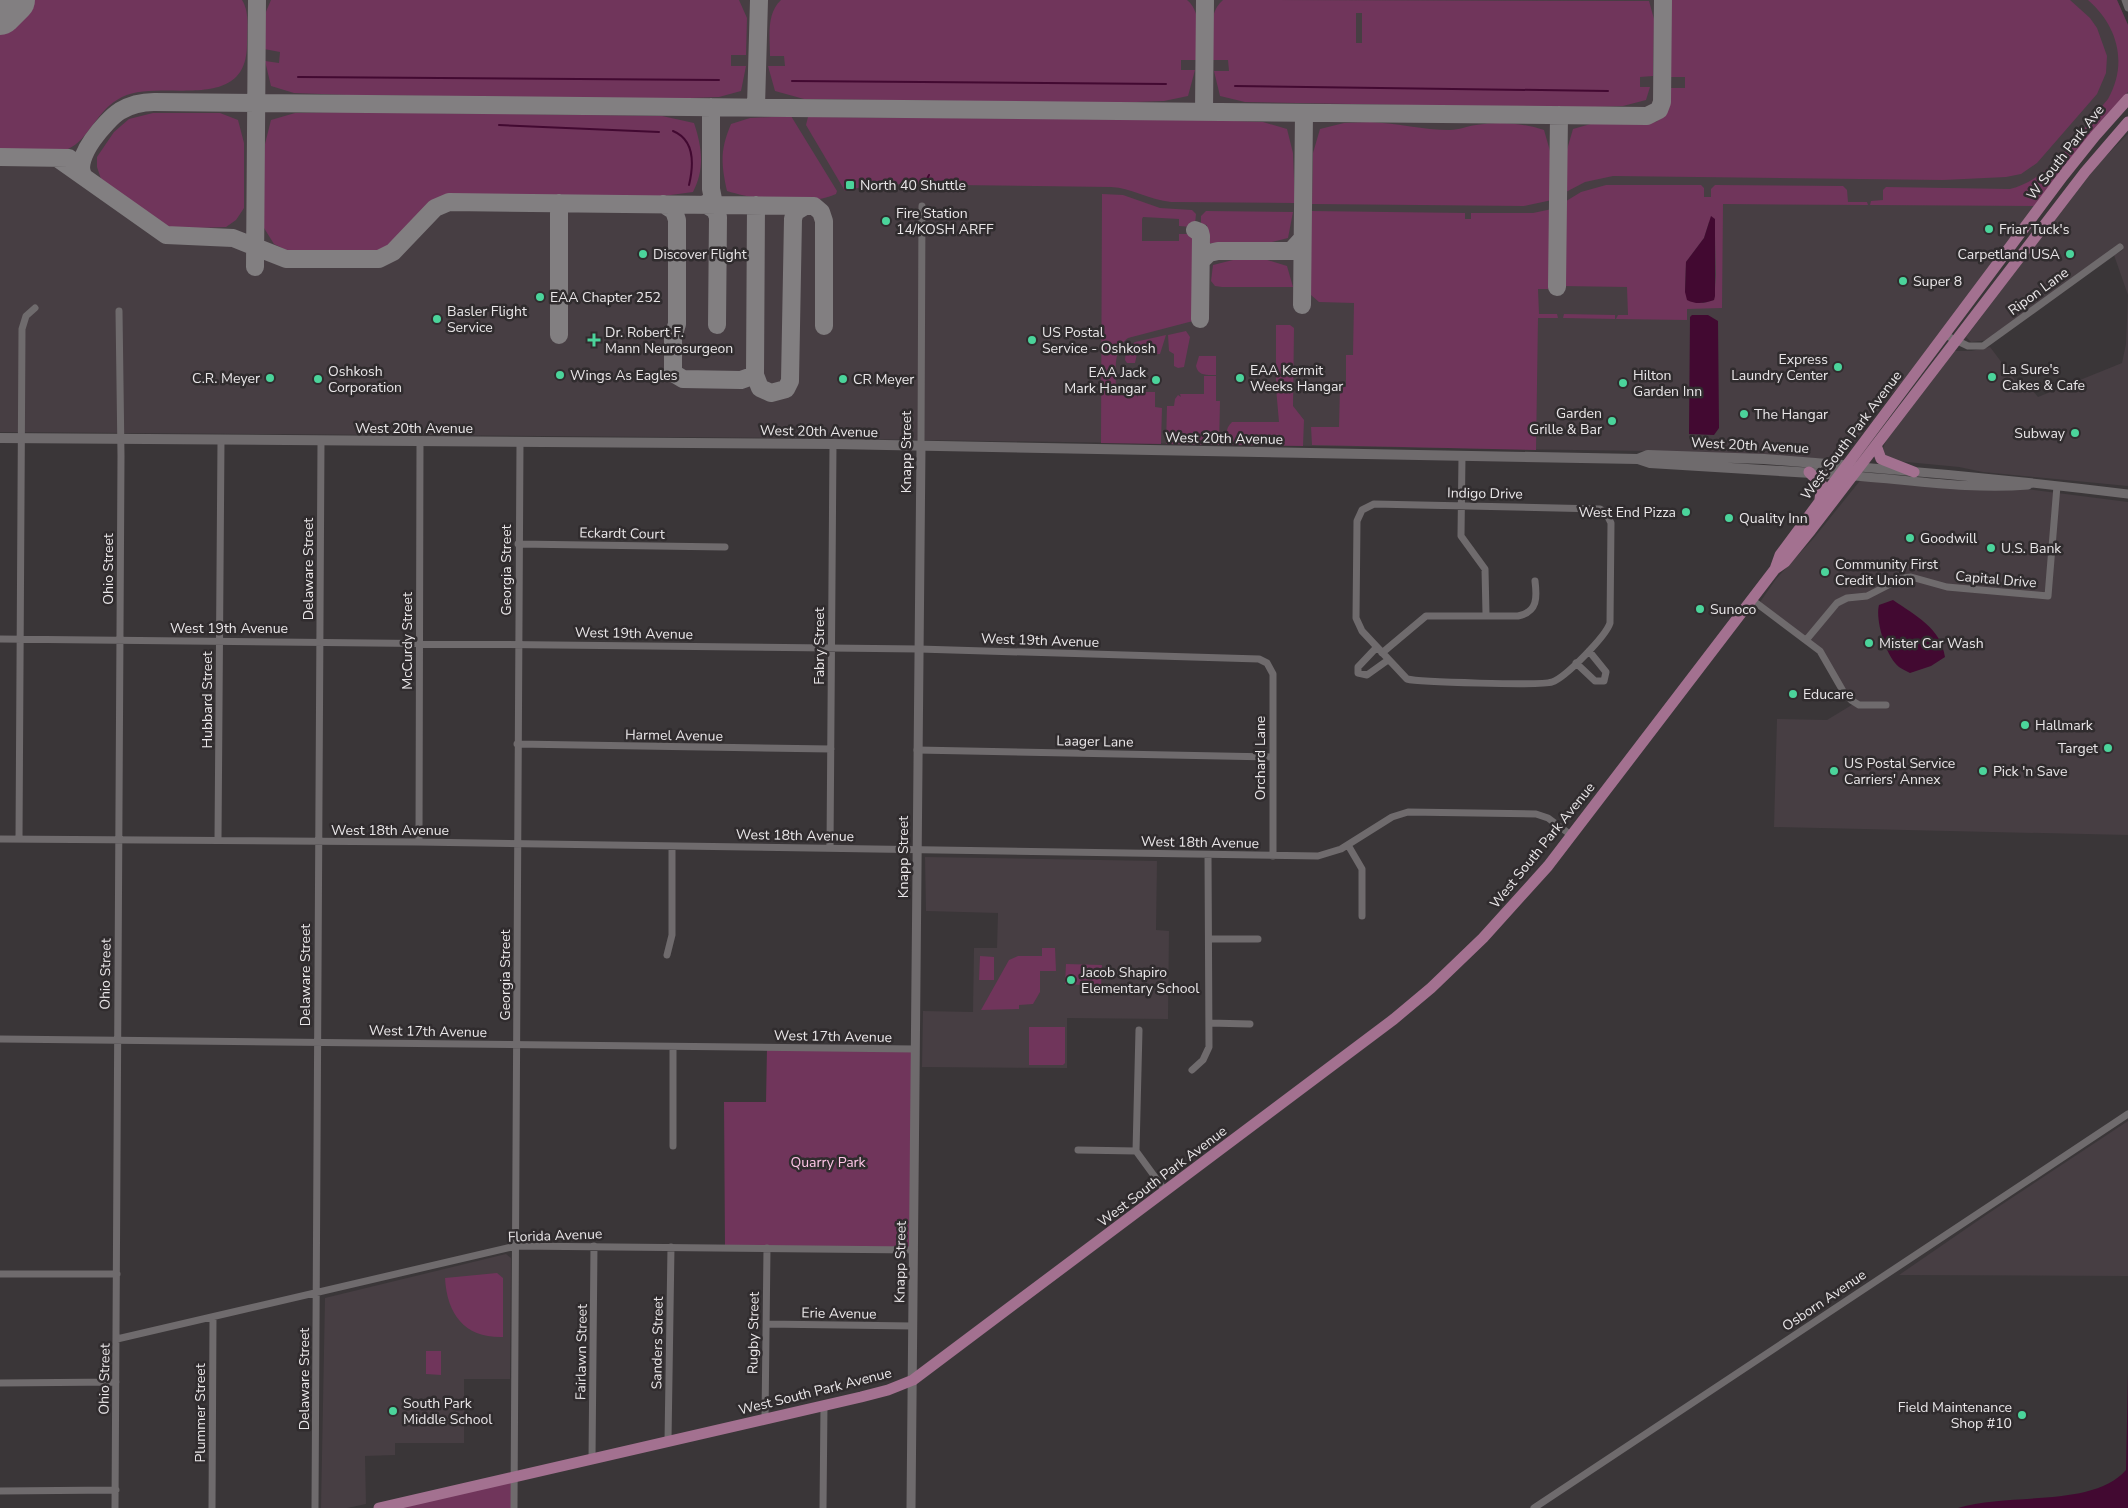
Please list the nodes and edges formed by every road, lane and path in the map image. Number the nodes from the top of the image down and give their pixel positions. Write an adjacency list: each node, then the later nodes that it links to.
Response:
1 (2125, 0): 2 (street)
2 (2128, 8)
3 (2128, 99): 9 (main road, W South Park Ave)
4 (2128, 122): 9 (main road, W South Park Ave)
5 (922, 206): 19 (street, Knapp Street)
6 (2120, 247): 9 (street, Ripon Lane)
7 (35, 308): 12 (street)
8 (119, 311): 13 (street, Ohio Street)
9 (1950, 338): 10 (main road, W South Park Ave)
10 (1924, 373): 20 (main road, West South Park Avenue); 23 (main road, West South Park Avenue)
11 (0, 438): 12 (main road, West 20th Avenue)
12 (21, 438): 13 (main road, West 20th Avenue); 39 (street)
13 (121, 439): 14 (main road, West 20th Avenue); 41 (street, Ohio Street)
14 (221, 440): 15 (main road, West 20th Avenue); 42 (street, Hubbard Street)
15 (321, 441): 16 (main road, West 20th Avenue); 43 (street, Delaware Street)
16 (420, 441): 17 (main road, West 20th Avenue); 44 (street, McCurdy Street)
17 (520, 442): 18 (main road, West 20th Avenue); 32 (street, Georgia Street)
18 (833, 444): 19 (main road, West 20th Avenue); 46 (street, Fabry Street)
19 (921, 446): 21 (main road, West 20th Avenue); 47 (street, Knapp Street)
20 (1876, 446): 24 (main road, West South Park Avenue); 26 (main road)
21 (1462, 456): 22 (main road, West 20th Avenue); 31 (street)
22 (1638, 459): 23 (main road, West 20th Avenue); 25 (main road, West 20th Avenue)
23 (1843, 470): 24 (main road, West 20th Avenue); 25 (main road, West 20th Avenue); 30 (main road, West South Park Avenue)
24 (1857, 471): 26 (street, West 20th Avenue); 27 (street, West 20th Avenue); 34 (main road, West South Park Avenue)
25 (1809, 472): 30 (main road)
26 (1914, 472): 27 (street, West 20th Avenue)
27 (2041, 484): 28 (street, West 20th Avenue)
28 (2058, 486): 29 (street, West 20th Avenue); 40 (street, Capital Drive)
29 (2128, 494)
30 (1820, 501): 34 (main road, West South Park Avenue)
31 (1460, 505): 37 (street); 48 (street, Indigo Drive); 49 (street, Indigo Drive)
32 (518, 544): 33 (street, Eckardt Court); 45 (street, Georgia Street)
33 (725, 547)
34 (1775, 569): 36 (main road, West South Park Avenue)
35 (1535, 581): 37 (street)
36 (1751, 599): 40 (street); 58 (main road, West South Park Avenue)
37 (1486, 614): 48 (street)
38 (0, 639): 39 (street, West 19th Avenue)
39 (21, 639): 41 (street, West 19th Avenue); 60 (street)
40 (1807, 639): 53 (street)
41 (120, 640): 42 (street, West 19th Avenue); 61 (street, Ohio Street)
42 (220, 640): 43 (street, West 19th Avenue); 62 (street, Hubbard Street)
43 (320, 642): 44 (street, West 19th Avenue); 63 (street, Delaware Street)
44 (419, 643): 45 (street, West 19th Avenue); 64 (street, McCurdy Street)
45 (518, 644): 46 (street, West 19th Avenue); 54 (street, Georgia Street)
46 (832, 648): 47 (street, West 19th Avenue); 55 (street, Fabry Street)
47 (919, 649): 51 (street, West 19th Avenue); 56 (street, Knapp Street)
48 (1379, 650): 50 (street, Indigo Drive); 50 (street)
49 (1589, 651): 52 (street, Indigo Drive); 52 (street)
50 (1388, 660): 52 (street, Indigo Drive)
51 (1267, 663): 57 (street, Orchard Lane)
52 (1576, 663)
53 (1886, 706)
54 (517, 744): 55 (street, Harmel Avenue); 65 (street, Georgia Street)
55 (831, 748): 68 (street, Fabry Street)
56 (917, 750): 57 (street, Laager Lane); 69 (street, Knapp Street)
57 (1272, 757): 71 (street, Orchard Lane)
58 (1572, 835): 66 (street, West 18th Avenue); 90 (main road, West South Park Avenue)
59 (0, 838): 60 (street, West 18th Avenue)
60 (19, 839): 61 (street, West 18th Avenue)
61 (119, 839): 62 (street, West 18th Avenue); 80 (street, Ohio Street)
62 (218, 840): 63 (street, West 18th Avenue)
63 (318, 842): 64 (street, West 18th Avenue); 81 (street, Delaware Street)
64 (419, 842): 65 (street, West 18th Avenue)
65 (518, 844): 67 (street, West 18th Avenue); 82 (street, Georgia Street)
66 (1348, 845): 71 (street, West 18th Avenue); 72 (street)
67 (672, 846): 68 (street, West 18th Avenue); 75 (street)
68 (830, 848): 69 (street, West 18th Avenue)
69 (918, 850): 70 (street, West 18th Avenue); 84 (street, Knapp Street)
70 (1208, 855): 71 (street, West 18th Avenue); 73 (street)
71 (1273, 856)
72 (1362, 916)
73 (1210, 939): 74 (street); 76 (street)
74 (1258, 939)
75 (667, 955)
76 (1209, 1023): 77 (street); 85 (street)
77 (1250, 1024)
78 (1138, 1030): 89 (street)
79 (0, 1039): 80 (street, West 17th Avenue)
80 (117, 1040): 81 (street, West 17th Avenue); 97 (street, Ohio Street)
81 (318, 1042): 82 (street, West 17th Avenue); 98 (street, Delaware Street)
82 (517, 1045): 83 (street, West 17th Avenue); 91 (street, Georgia Street)
83 (673, 1047): 84 (street, West 17th Avenue); 87 (street)
84 (915, 1050): 95 (street, Knapp Street)
85 (1192, 1070)
86 (2128, 1114): 120 (street, Osborn Avenue)
87 (672, 1146)
88 (1078, 1150): 89 (street)
89 (1136, 1151): 90 (street)
90 (1166, 1192): 103 (main road, West South Park Avenue)
91 (516, 1246): 92 (street, Florida Avenue); 98 (street, Florida Avenue); 110 (street, Georgia Street)
92 (594, 1246): 93 (street, Florida Avenue); 109 (street, Fairlawn Street)
93 (671, 1247): 94 (street, Florida Avenue); 108 (street, Sanders Street)
94 (767, 1248): 95 (street, Florida Avenue); 100 (street, Rugby Street)
95 (914, 1250): 101 (street, Knapp Street)
96 (0, 1274): 97 (street)
97 (117, 1274): 102 (street, Ohio Street)
98 (317, 1293): 99 (street, Florida Avenue); 115 (street, Delaware Street)
99 (213, 1318): 102 (street, Florida Avenue); 114 (street, Plummer Street)
100 (766, 1324): 101 (street, Erie Avenue); 107 (street, Rugby Street)
101 (913, 1326): 103 (street, Knapp Street)
102 (117, 1339): 104 (street, Ohio Street)
103 (913, 1380): 106 (main road, West South Park Avenue); 119 (street, Knapp Street)
104 (116, 1382): 105 (street); 111 (street, Ohio Street)
105 (0, 1383)
106 (824, 1405): 107 (main road, West South Park Avenue); 118 (street)
107 (765, 1419): 108 (main road, West South Park Avenue)
108 (668, 1441): 109 (main road, West South Park Avenue)
109 (592, 1459): 110 (main road, West South Park Avenue)
110 (515, 1476): 116 (main road, West South Park Avenue); 117 (street, Georgia Street)
111 (116, 1490): 112 (street); 113 (street, Ohio Street)
112 (0, 1491)
113 (115, 1508)
114 (212, 1508)
115 (315, 1508)
116 (379, 1508)
117 (514, 1508)
118 (824, 1508)
119 (911, 1508)
120 (1534, 1508)

